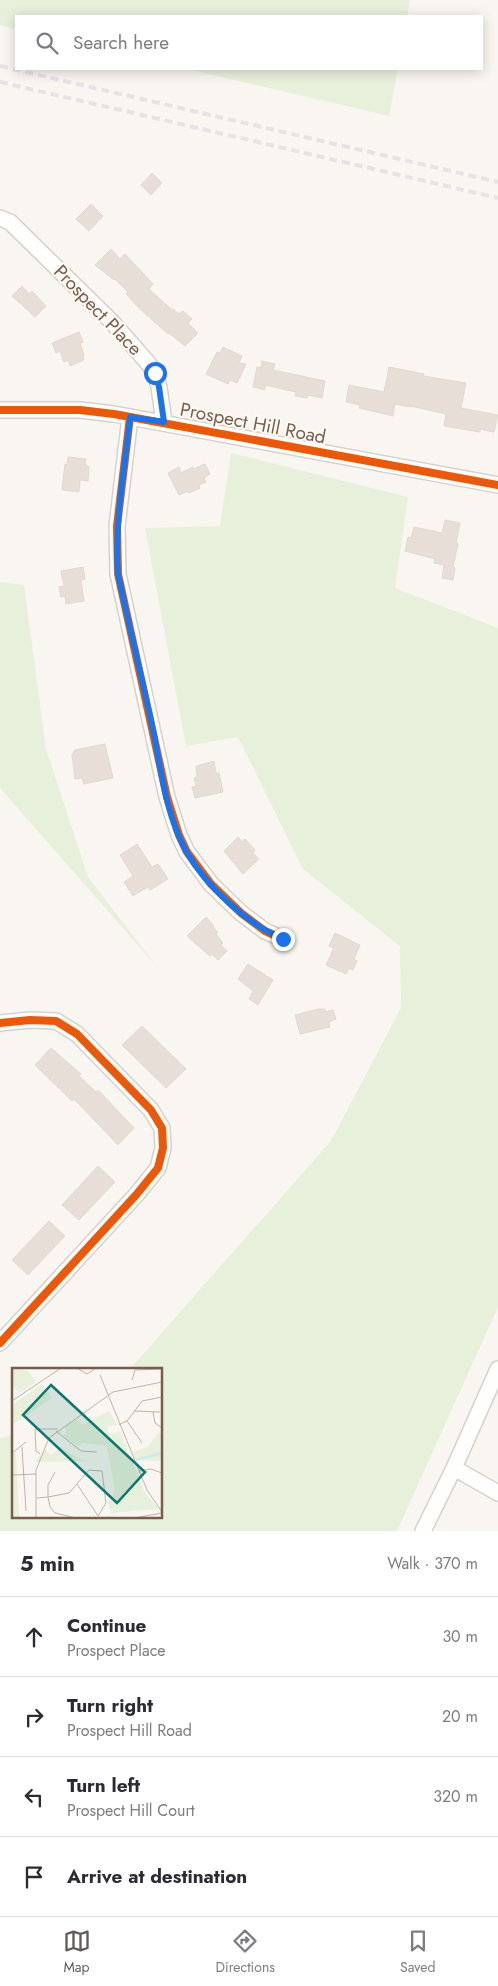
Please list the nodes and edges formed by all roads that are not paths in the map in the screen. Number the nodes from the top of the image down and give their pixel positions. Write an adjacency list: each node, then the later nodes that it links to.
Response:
1 (0, 218): 4 (street, Prospect Place)
2 (0, 410): 3 (street, Prospect Hill Road)
3 (130, 417): 4 (street, Prospect Hill Road); 6 (street)
4 (164, 422): 5 (street, Prospect Hill Road)
5 (498, 485)
6 (283, 939)
7 (0, 1023): 8 (street)
8 (0, 1343)
9 (498, 1369): 10 (street)
10 (454, 1468): 11 (street); 12 (street)
11 (498, 1493)
12 (423, 1531)

